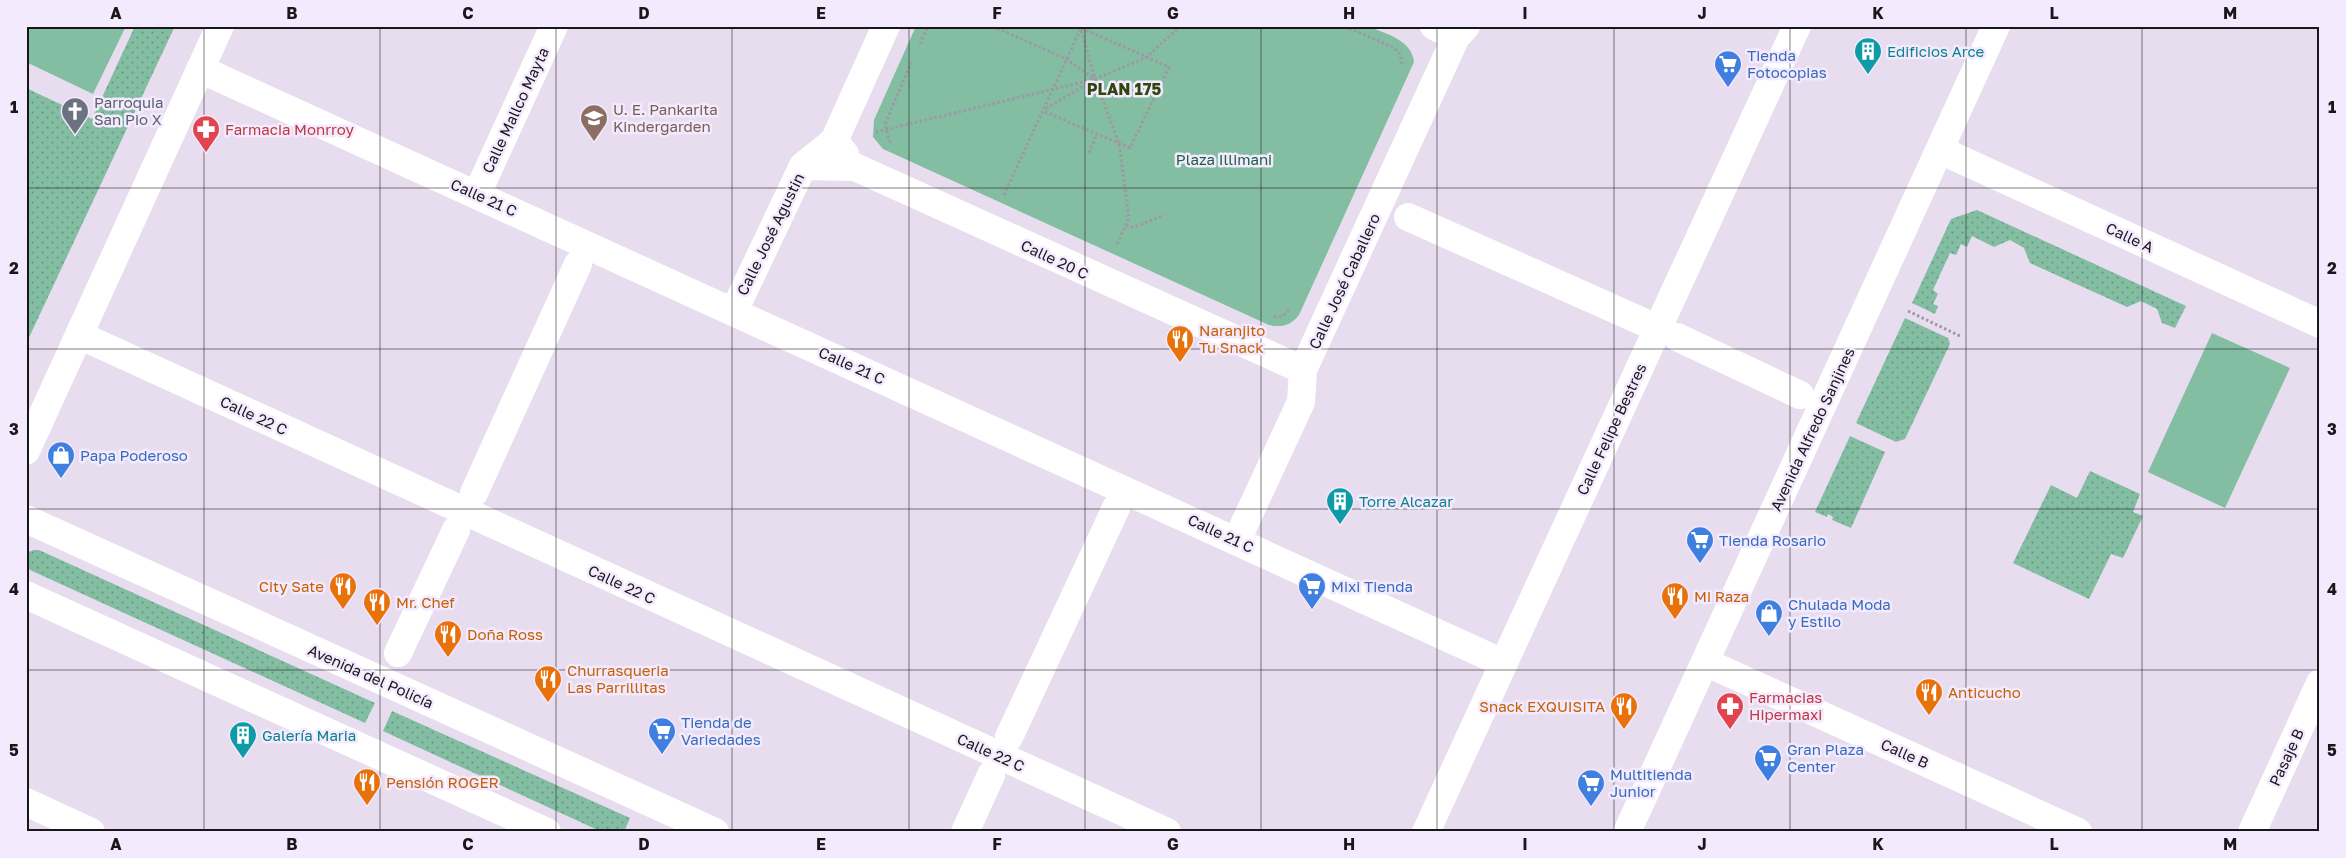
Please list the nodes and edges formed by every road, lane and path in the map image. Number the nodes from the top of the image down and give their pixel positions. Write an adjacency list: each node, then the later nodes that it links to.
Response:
1 (220, 26): 19 (street)
2 (554, 26): 30 (street, Calle Mallco Mayta)
3 (886, 26): 24 (street, Calle José Agustin)
4 (928, 26): 14 (path)
5 (993, 26): 17 (path)
6 (1094, 26): 13 (path)
7 (1180, 26): 16 (path)
8 (1345, 26): 15 (path)
9 (1797, 26): 55 (street, Calle Felipe Bestres)
10 (1996, 26): 26 (street, Avenida Alfredo Sanjines)
11 (1080, 27): 13 (path); 17 (path); 20 (path)
12 (1452, 30): 44 (street, Calle José Caballero)
13 (1091, 33): 16 (path)
14 (920, 44)
15 (1403, 50)
16 (1146, 57): 20 (path); 25 (path)
17 (1066, 59): 20 (path); 21 (path)
18 (912, 62): 21 (path)
19 (200, 69): 30 (street, Calle 21 C); 41 (street)
20 (1095, 79): 21 (path); 22 (path); 25 (path)
21 (1052, 88): 22 (path)
22 (1043, 111): 23 (path); 31 (path)
23 (1097, 134): 25 (path); 27 (path)
24 (834, 141): 28 (street, Calle José Agustin); 29 (street)
25 (1119, 144): 34 (path)
26 (1940, 150): 40 (street, Calle A); 54 (street, Avenida Alfredo Sanjines)
27 (1089, 153)
28 (803, 166): 29 (street, Calle 20 C); 37 (street, Calle José Agustin)
29 (855, 167): 44 (street, Calle 20 C)
30 (477, 194): 37 (street, Calle 21 C)
31 (1002, 198)
32 (1164, 216): 34 (path)
33 (1408, 216): 39 (street)
34 (1126, 226): 35 (path)
35 (1116, 246)
36 (578, 264): 47 (street)
37 (734, 311): 51 (street, Calle 21 C)
38 (1908, 311): 42 (path)
39 (1641, 321)
40 (2320, 324)
41 (78, 335): 46 (street); 66 (street, Calle 22 C)
42 (1960, 336)
43 (1677, 338): 45 (street)
44 (1303, 370): 51 (street, Calle José Caballero)
45 (1800, 395)
46 (26, 451)
47 (474, 493)
48 (1116, 508): 57 (street)
49 (26, 519): 61 (street, Avenida del Policía)
50 (456, 530): 53 (street)
51 (1237, 540): 55 (street, Calle 21 C)
52 (26, 595): 63 (street)
53 (398, 653)
54 (1705, 662): 68 (street, Avenida Alfredo Sanjines); 69 (street, Calle B)
55 (1503, 663): 67 (street, Calle Felipe Bestres)
56 (2320, 682): 70 (street, Pasaje B)
57 (1009, 736)
58 (991, 775): 65 (street)
59 (26, 802): 60 (street)
60 (55, 824): 62 (street)
61 (681, 825): 64 (street, Avenida del Policía)
62 (91, 832)
63 (547, 832)
64 (715, 832)
65 (965, 832)
66 (1167, 832)
67 (1426, 832)
68 (1627, 832)
69 (2078, 832)
70 (2252, 832)

